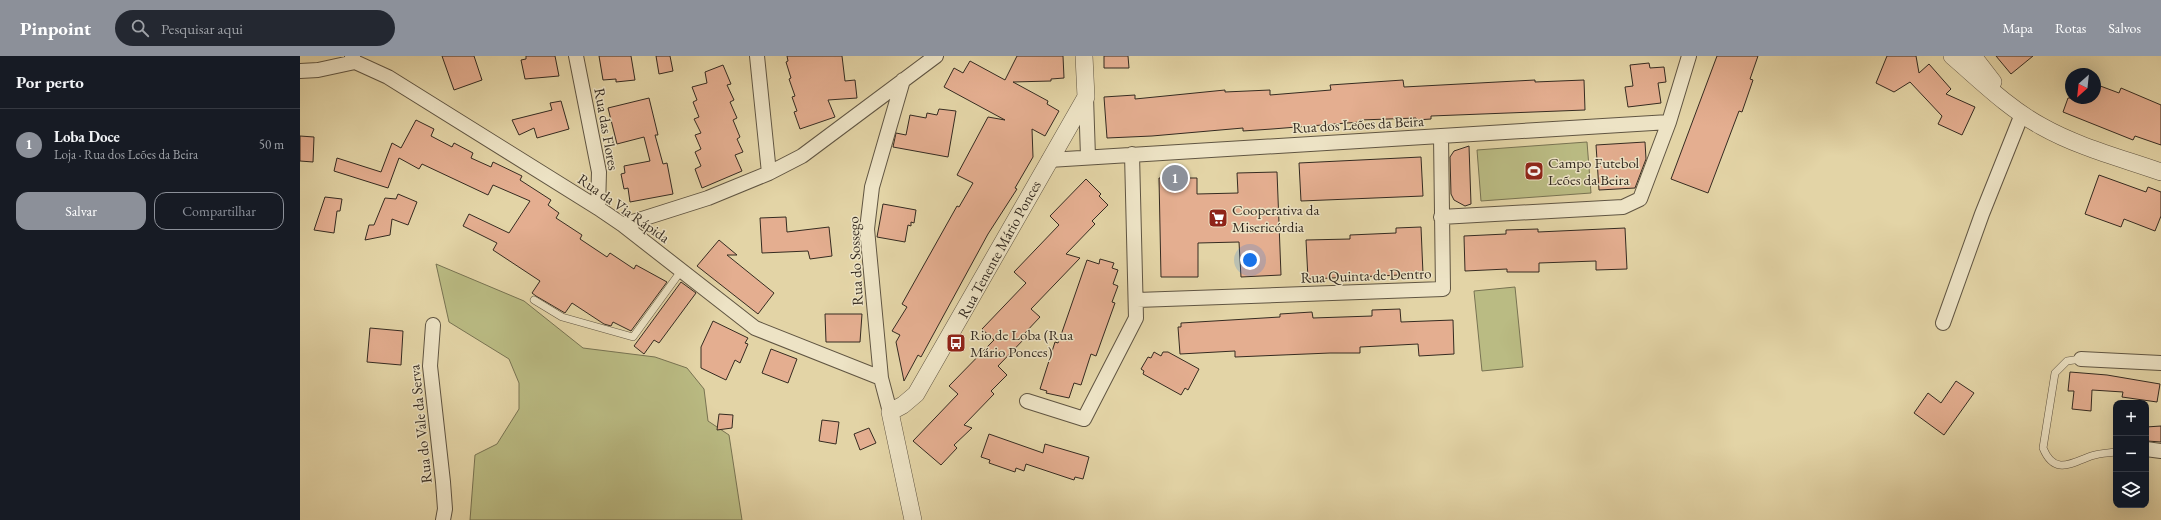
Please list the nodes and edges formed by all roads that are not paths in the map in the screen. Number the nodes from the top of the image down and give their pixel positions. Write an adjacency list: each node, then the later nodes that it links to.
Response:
1 (576, 56): 20 (street, Rua das Flores)
2 (758, 56): 19 (street)
3 (936, 56): 10 (street)
4 (1084, 56): 11 (street)
5 (1689, 56): 13 (street)
6 (1952, 56): 12 (street)
7 (1973, 56): 12 (street)
8 (354, 59): 9 (street); 20 (street, Rua da Via Rápida)
9 (300, 71)
10 (903, 80): 19 (street); 30 (street, Rua do Sossego)
11 (1086, 96): 16 (street); 17 (street, Rua Tenente Mário Ponces)
12 (2020, 113): 18 (street); 26 (street)
13 (1669, 122): 14 (street, Rua dos Leões da Beira); 21 (street)
14 (1440, 136): 15 (street, Rua dos Leões da Beira); 21 (street, Rua Quinta de Dentro)
15 (1132, 154): 16 (street, Rua dos Leões da Beira); 25 (street)
16 (1088, 157): 17 (street, Rua dos Leões da Beira)
17 (1049, 160): 32 (street, Rua Tenente Mário Ponces)
18 (2161, 172)
19 (769, 173): 22 (street)
20 (598, 208): 22 (street, Rua da Via Rápida)
21 (1441, 217): 25 (street, Rua Quinta de Dentro)
22 (623, 225): 23 (street, Rua da Via Rápida)
23 (681, 271): 24 (lane); 30 (street, Rua da Via Rápida)
24 (534, 300)
25 (1137, 300): 31 (street)
26 (1943, 323)
27 (433, 325): 36 (street, Rua do Vale da Serva)
28 (2081, 359): 29 (street); 35 (lane)
29 (2161, 363)
30 (881, 378): 32 (street, Rua do Sossego)
31 (1027, 402)
32 (890, 412): 37 (street)
33 (2149, 449): 34 (street)
34 (2161, 451)
35 (2113, 452)
36 (443, 520)
37 (913, 520)

